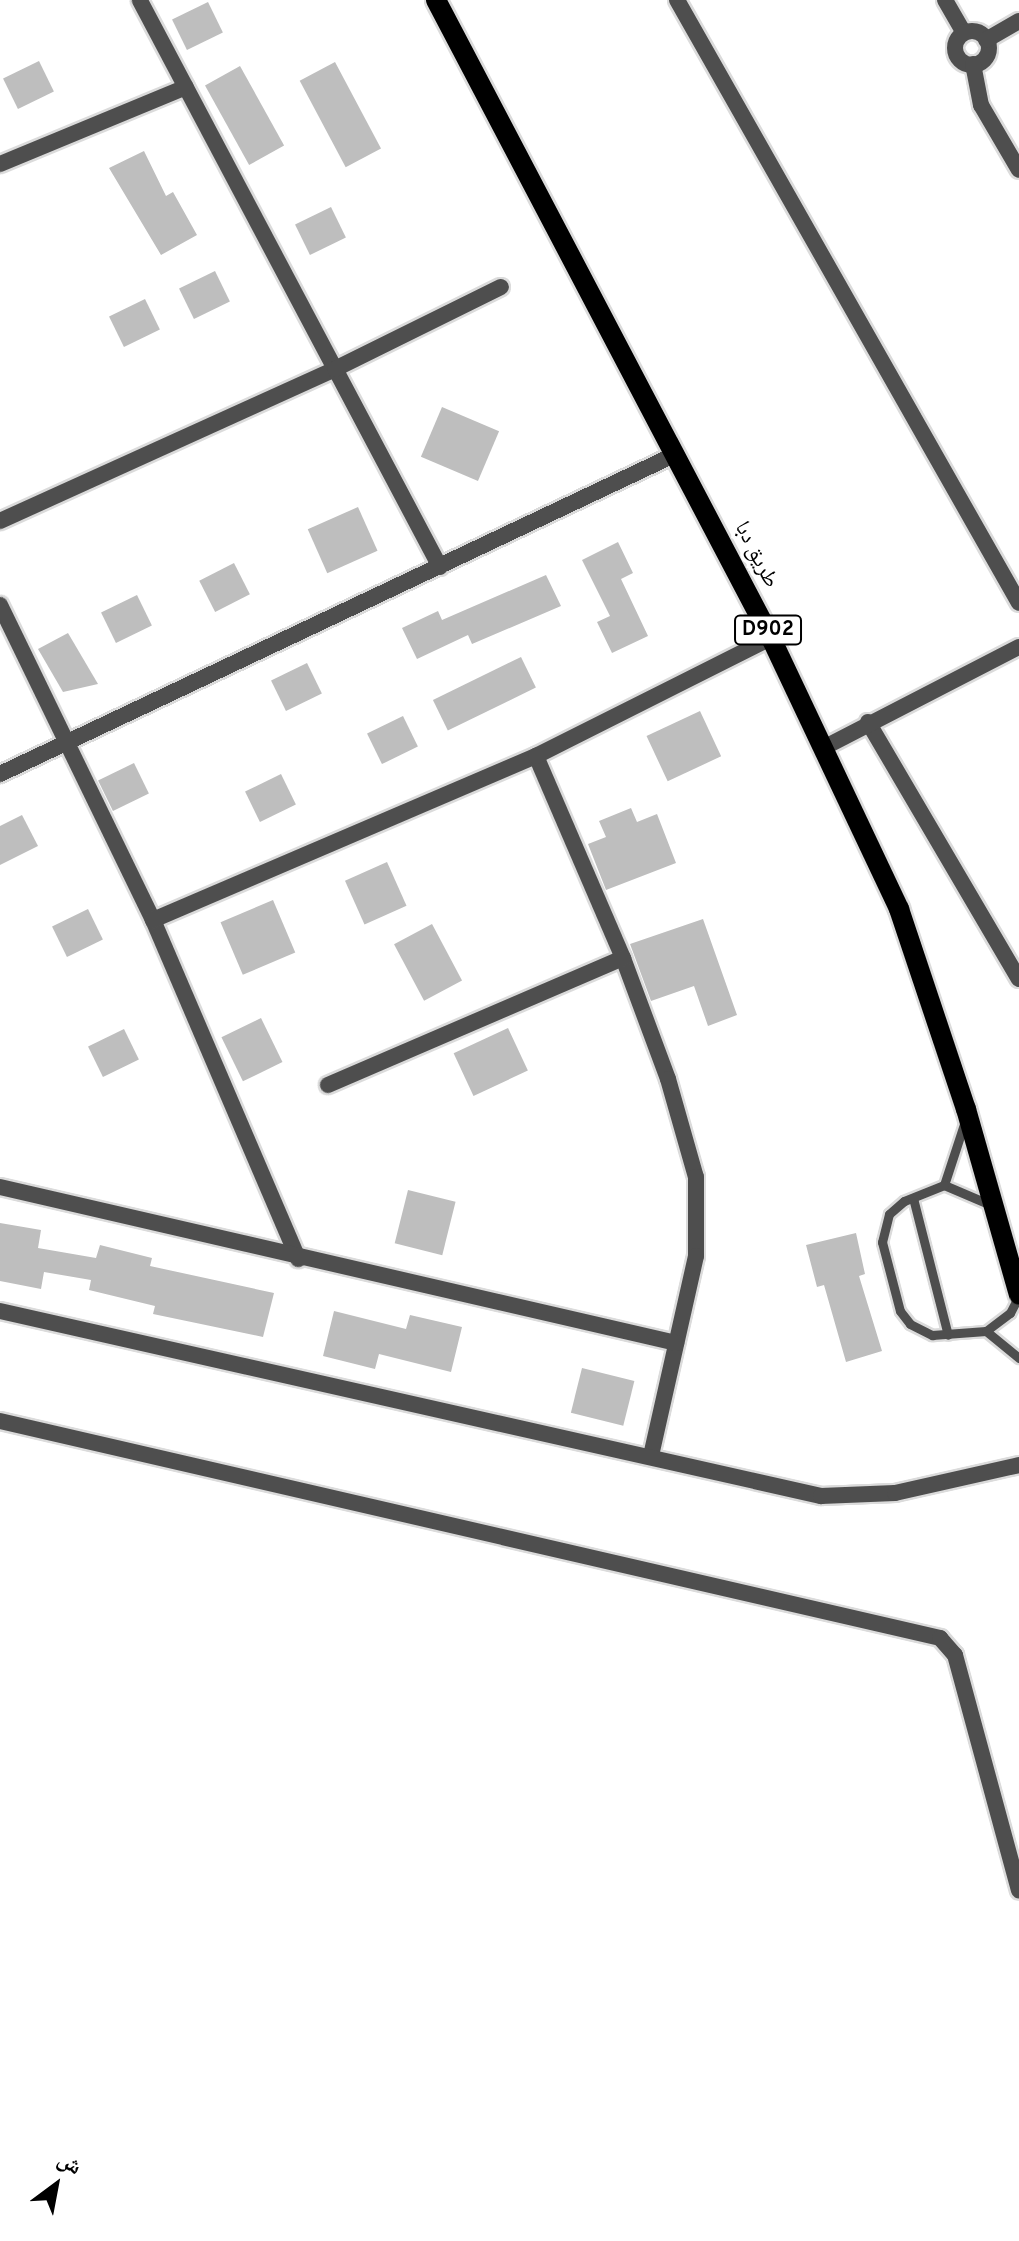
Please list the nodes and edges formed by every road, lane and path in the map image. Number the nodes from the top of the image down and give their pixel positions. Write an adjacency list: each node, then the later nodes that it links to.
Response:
1 (140, 0): 9 (street)
2 (436, 0): 14 (main road, طريق دبا / D902)
3 (677, 0): 17 (street)
4 (945, 0): 6 (street)
5 (1019, 21): 7 (street)
6 (964, 33): 7 (street); 8 (street)
7 (986, 40): 8 (street)
8 (973, 64): 11 (street)
9 (186, 87): 10 (street); 13 (street)
10 (0, 164)
11 (1019, 170)
12 (501, 287): 13 (street)
13 (335, 369): 15 (street); 16 (street)
14 (676, 454): 16 (street); 19 (main road, طريق دبا / D902)
15 (0, 521)
16 (440, 567): 22 (street)
17 (1019, 603)
18 (0, 605): 22 (street)
19 (771, 638): 23 (main road, طريق دبا / D902); 24 (street)
20 (1019, 647): 21 (street)
21 (868, 722): 23 (street); 28 (street)
22 (66, 744): 25 (street); 26 (street)
23 (825, 747): 30 (main road, طريق دبا / D902)
24 (536, 756): 26 (street); 27 (street)
25 (0, 774)
26 (153, 920): 35 (street)
27 (623, 958): 29 (street); 40 (street)
28 (1019, 979)
29 (328, 1085)
30 (966, 1109): 31 (lane); 34 (main road, طريق دبا / D902)
31 (944, 1185): 33 (lane); 34 (lane)
32 (0, 1187): 35 (street)
33 (913, 1198): 39 (lane); 39 (lane)
34 (996, 1208): 36 (main road, طريق دبا / D902)
35 (298, 1259): 40 (street)
36 (1019, 1295): 38 (lane)
37 (0, 1311): 43 (street)
38 (986, 1331): 39 (lane); 41 (lane)
39 (948, 1335)
40 (676, 1343): 43 (street)
41 (1019, 1358)
42 (0, 1421): 45 (street)
43 (651, 1456): 44 (street)
44 (1019, 1465)
45 (1019, 1890)

